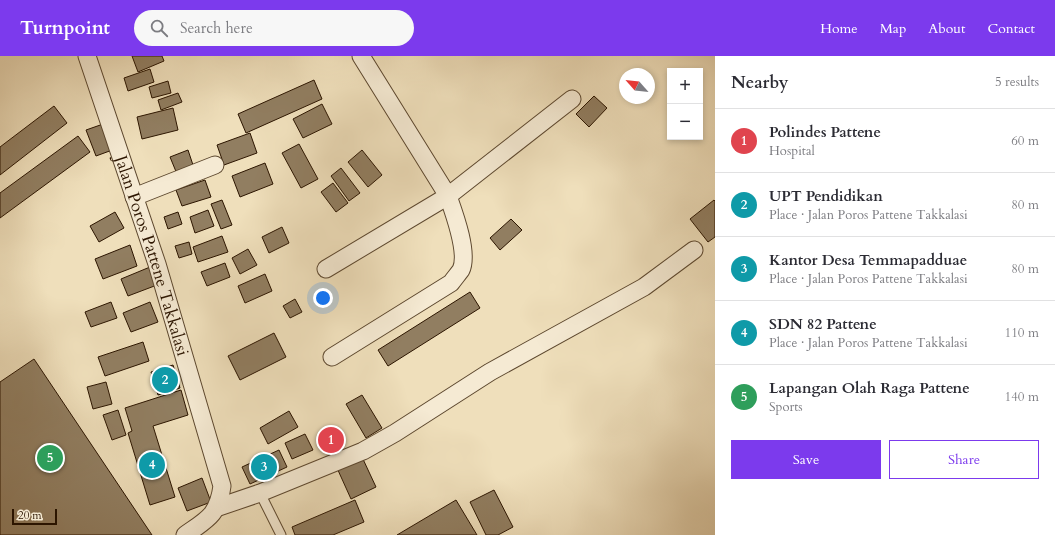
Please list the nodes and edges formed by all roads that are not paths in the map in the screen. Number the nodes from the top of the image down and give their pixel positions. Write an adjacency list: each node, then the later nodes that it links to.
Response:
1 (87, 56): 6 (street, Jalan Poros Pattene Takkalasi)
2 (361, 56): 5 (street)
3 (572, 99): 5 (street)
4 (215, 165): 6 (street)
5 (448, 196): 8 (street); 9 (street)
6 (134, 197): 11 (street, Jalan Poros Pattene Takkalasi)
7 (694, 250): 10 (street)
8 (326, 268)
9 (332, 357)
10 (260, 493): 11 (street); 13 (lane)
11 (216, 508): 12 (street, Jalan Poros Pattene Takkalasi)
12 (185, 535)
13 (281, 535)

